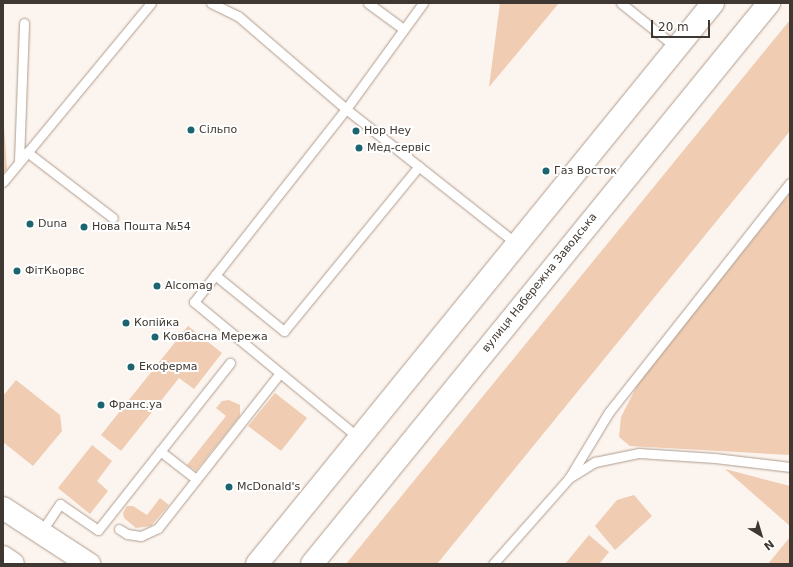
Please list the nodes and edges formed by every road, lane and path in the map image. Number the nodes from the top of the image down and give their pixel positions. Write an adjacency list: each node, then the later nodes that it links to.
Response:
1 (151, 3): 12 (lane)
2 (211, 3): 11 (lane)
3 (368, 3): 9 (lane)
4 (423, 3): 9 (lane)
5 (621, 3): 10 (lane)
6 (713, 3): 10 (main road)
7 (770, 3): 34 (main road, вулиця Набережна Заводська)
8 (24, 23): 13 (lane)
9 (402, 28): 11 (lane)
10 (677, 48): 18 (main road)
11 (346, 109): 14 (lane); 19 (lane)
12 (27, 152): 13 (lane); 17 (lane)
13 (19, 160): 15 (lane)
14 (419, 166): 18 (lane); 19 (lane)
15 (3, 182)
16 (790, 182): 25 (lane)
17 (113, 218)
18 (517, 245): 22 (main road)
19 (215, 275): 21 (lane)
20 (230, 363): 23 (lane)
21 (280, 373): 22 (lane); 26 (lane)
22 (358, 438): 33 (main road)
23 (160, 451): 26 (lane); 29 (lane)
24 (790, 467): 25 (lane)
25 (569, 478): 35 (lane)
26 (196, 479): 28 (lane)
27 (3, 508): 29 (main road)
28 (120, 529)
29 (41, 532): 32 (main road)
30 (3, 557): 31 (main road)
31 (13, 564)
32 (88, 564)
33 (257, 564)
34 (312, 564)
35 (493, 564)

